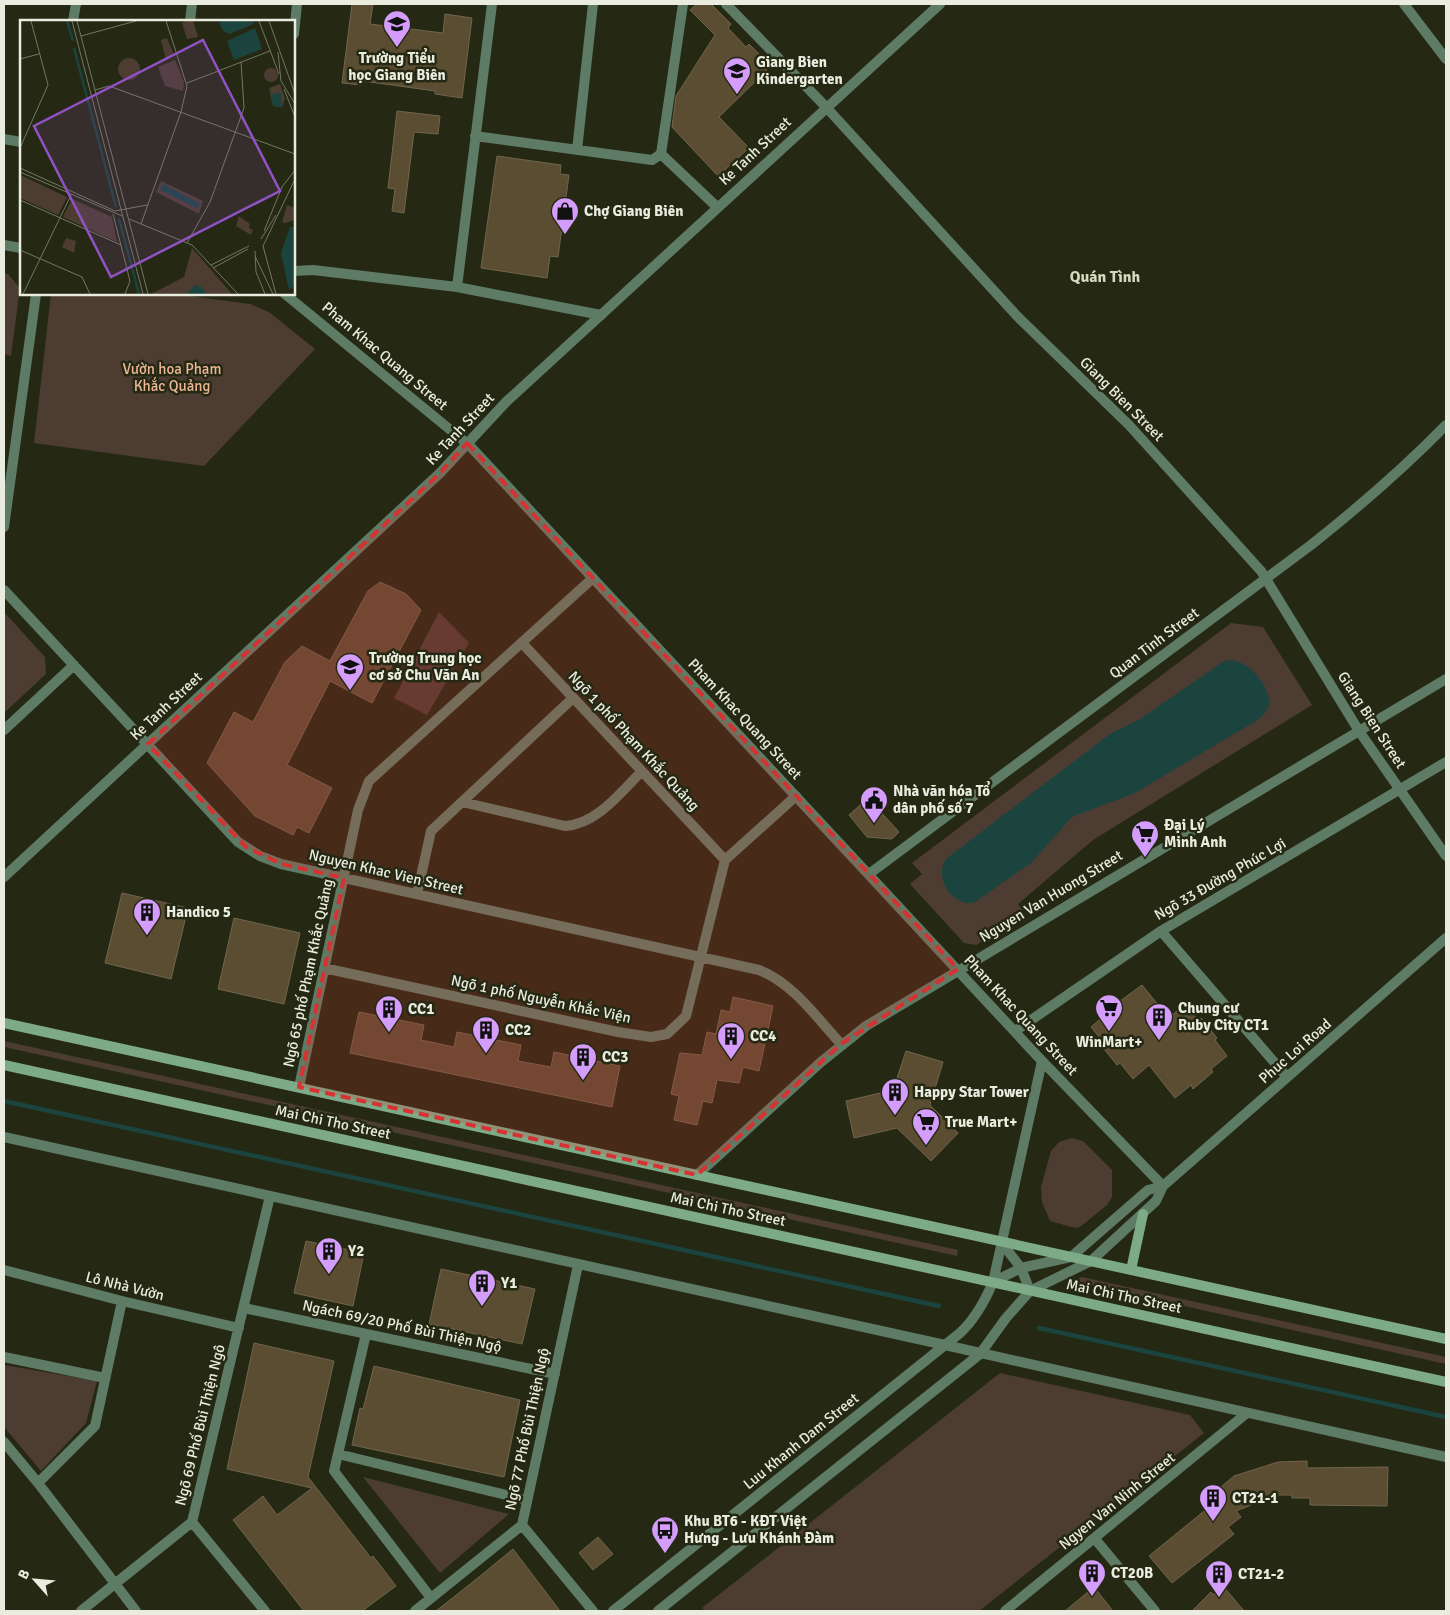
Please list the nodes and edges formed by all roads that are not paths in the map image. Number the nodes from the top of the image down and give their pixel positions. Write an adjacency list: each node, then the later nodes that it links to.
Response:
1 (76, 4): 10 (street)
2 (192, 4): 11 (street)
3 (297, 4): 12 (street)
4 (492, 4): 15 (street)
5 (593, 4): 18 (street)
6 (683, 4): 19 (street)
7 (726, 4): 14 (street, Giang Bien Street)
8 (940, 4): 14 (street, Ke Tanh Street)
9 (1404, 4): 13 (street)
10 (73, 20)
11 (190, 20)
12 (295, 24)
13 (1446, 59)
14 (826, 107): 20 (street, Ke Tanh Street); 33 (street, Giang Bien Street)
15 (475, 136): 18 (street); 24 (street)
16 (4, 139): 17 (street)
17 (20, 142)
18 (577, 150): 19 (street)
19 (662, 154): 20 (street)
20 (717, 207): 27 (street, Ke Tanh Street)
21 (4, 245): 22 (street)
22 (20, 248)
23 (295, 271): 24 (street)
24 (456, 287): 27 (street)
25 (36, 295): 30 (street)
26 (286, 295): 29 (street, Pham Khac Quang Street)
27 (600, 315): 29 (street, Ke Tanh Street)
28 (1446, 425): 33 (street, Quan Tinh Street)
29 (467, 443): 32 (street, Pham Khac Quang Street); 41 (street, Ke Tanh Street)
30 (7, 485): 31 (street)
31 (4, 527)
32 (593, 578): 35 (street, Ngõ 65 phố Phạm Khắc Quảng); 45 (street, Pham Khac Quang Street)
33 (1266, 578): 40 (street, Giang Bien Street); 49 (street, Quan Tinh Street)
34 (4, 590): 36 (street, Nguyen Khac Vien Street)
35 (522, 642): 38 (street, Ngõ 1 phố Phạm Khắc Quảng); 51 (street, Ngõ 65 phố Phạm Khắc Quảng)
36 (74, 665): 39 (street); 41 (street, Nguyen Khac Vien Street)
37 (1446, 679): 40 (street, Nguyen Van Huong Street)
38 (573, 698): 43 (street, Ngõ 1 phố Phạm Khắc Quảng); 46 (street)
39 (4, 730)
40 (1359, 731): 44 (street, Giang Bien Street); 57 (street, Nguyen Van Huong Street)
41 (148, 744): 50 (street, Ke Tanh Street); 51 (street, Nguyen Khac Vien Street)
42 (1446, 762): 44 (street, Ngõ 33 Đường Phúc Lợi)
43 (642, 771): 46 (street); 48 (street, Ngõ 1 phố Phạm Khắc Quảng)
44 (1401, 790): 47 (street, Giang Bien Street); 53 (street, Ngõ 33 Đường Phúc Lợi)
45 (796, 796): 48 (street); 49 (street, Pham Khac Quang Street)
46 (462, 802): 52 (street)
47 (1446, 856)
48 (725, 860): 55 (street)
49 (869, 874): 57 (street, Pham Khac Quang Street)
50 (4, 877)
51 (344, 878): 52 (street, Nguyen Khac Vien Street); 56 (street, Ngõ 65 phố Phạm Khắc Quảng)
52 (418, 894): 55 (street, Nguyen Khac Vien Street)
53 (1161, 931): 59 (street, Ngõ 33 Đường Phúc Lợi); 63 (street)
54 (1446, 938): 63 (street, Phuc Loi Road)
55 (699, 957): 56 (street, Ngõ 1 phố Nguyễn Khắc Viện); 60 (street, Nguyen Khac Vien Street)
56 (324, 968): 64 (street, Ngõ 65 phố Phạm Khắc Quảng)
57 (958, 969): 59 (street, Pham Khac Quang Street); 60 (street, Nguyen Van Huong Street)
58 (4, 1023): 64 (main road, Mai Chi Tho Street)
59 (1015, 1031): 61 (street, Pham Khac Quang Street)
60 (841, 1044): 66 (street, Nguyen Van Huong Street)
61 (1042, 1061): 67 (street, Pham Khac Quang Street); 70 (street, Luu Khanh Dam Street)
62 (4, 1065): 77 (main road, Mai Chi Tho Street)
63 (1287, 1077): 67 (street, Phuc Loi Road)
64 (299, 1087): 66 (main road, Mai Chi Tho Street)
65 (4, 1137): 68 (street)
66 (697, 1175): 70 (main road, Mai Chi Tho Street)
67 (1163, 1186): 69 (street, Phuc Loi Road); 71 (street, Phuc Loi Road)
68 (270, 1196): 73 (street); 80 (street, Ngõ 69 Phố Bùi Thiện Ngô)
69 (1143, 1214): 72 (street, Phuc Loi Road); 76 (main road)
70 (1002, 1242): 71 (main road, Mai Chi Tho Street); 74 (street); 77 (street, Luu Khanh Dam Street)
71 (1071, 1257): 72 (main road, Mai Chi Tho Street); 74 (street)
72 (1091, 1262): 76 (main road, Mai Chi Tho Street); 78 (street, Phuc Loi Road)
73 (578, 1264): 84 (street); 87 (street, Ngõ 77 Phố Bùi Thiện Ngộ)
74 (1021, 1268): 77 (street); 78 (street)
75 (4, 1270): 79 (street, Lô Nhà Vườn)
76 (1131, 1270): 83 (main road, Mai Chi Tho Street)
77 (992, 1282): 78 (main road, Mai Chi Tho Street); 84 (street, Luu Khanh Dam Street)
78 (1030, 1290): 85 (street); 89 (main road, Mai Chi Tho Street)
79 (122, 1301): 81 (street, Lô Nhà Vườn); 88 (street)
80 (244, 1308): 81 (street, Ngõ 69 Phố Bùi Thiện Ngô); 82 (street, Ngách 69/20 Phố Bùi Thiện Ngộ)
81 (239, 1328): 96 (street, Ngõ 69 Phố Bùi Thiện Ngô)
82 (366, 1334): 87 (street, Ngách 69/20 Phố Bùi Thiện Ngộ); 92 (street)
83 (1446, 1339)
84 (945, 1345): 85 (street); 107 (street, Luu Khanh Dam Street)
85 (980, 1354): 90 (street); 101 (street)
86 (4, 1357): 88 (street)
87 (555, 1374): 95 (street, Ngõ 77 Phố Bùi Thiện Ngộ)
88 (105, 1378): 94 (street)
89 (1446, 1382)
90 (1247, 1413): 93 (street); 98 (street, Ngyen Van Ninh Street)
91 (4, 1442): 94 (street)
92 (338, 1454): 95 (street); 100 (street)
93 (1446, 1457)
94 (38, 1483): 99 (street)
95 (527, 1500): 97 (street, Ngõ 77 Phố Bùi Thiện Ngộ)
96 (192, 1522): 99 (street, Ngõ 69 Phố Bùi Thiện Ngô); 104 (street)
97 (522, 1525): 100 (street, Ngõ 77 Phố Bùi Thiện Ngộ); 106 (street)
98 (1095, 1538): 109 (street, Ngyen Van Ninh Street); 110 (street)
99 (115, 1584): 102 (street, Ngõ 69 Phố Bùi Thiện Ngô); 103 (street)
100 (431, 1598): 105 (street, Ngõ 77 Phố Bùi Thiện Ngộ)
101 (672, 1607): 108 (street)
102 (81, 1611)
103 (136, 1611)
104 (266, 1611)
105 (415, 1611)
106 (593, 1611)
107 (613, 1611)
108 (658, 1611)
109 (1004, 1611)
110 (1155, 1611)

